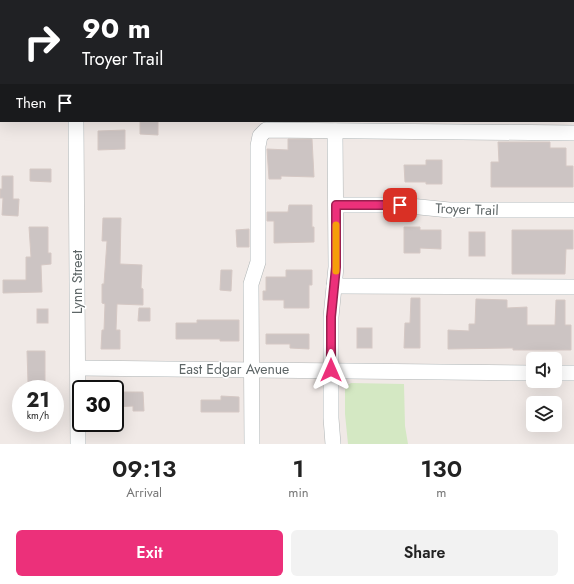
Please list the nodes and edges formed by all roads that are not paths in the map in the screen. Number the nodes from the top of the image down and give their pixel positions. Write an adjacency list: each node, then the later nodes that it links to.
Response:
1 (76, 122): 8 (street, Lynn Street)
2 (335, 131): 3 (street); 4 (street); 9 (street)
3 (574, 133)
4 (336, 205): 5 (street, Troyer Trail); 6 (street)
5 (574, 210)
6 (334, 286): 7 (street); 10 (street)
7 (574, 287)
8 (78, 368): 9 (street, East Edgar Avenue); 14 (street, Lynn Street)
9 (252, 369): 10 (street, East Edgar Avenue); 15 (street)
10 (331, 370): 11 (street, East Edgar Avenue); 16 (street)
11 (526, 373)
12 (562, 373): 13 (street)
13 (574, 373)
14 (78, 444)
15 (252, 444)
16 (333, 444)

